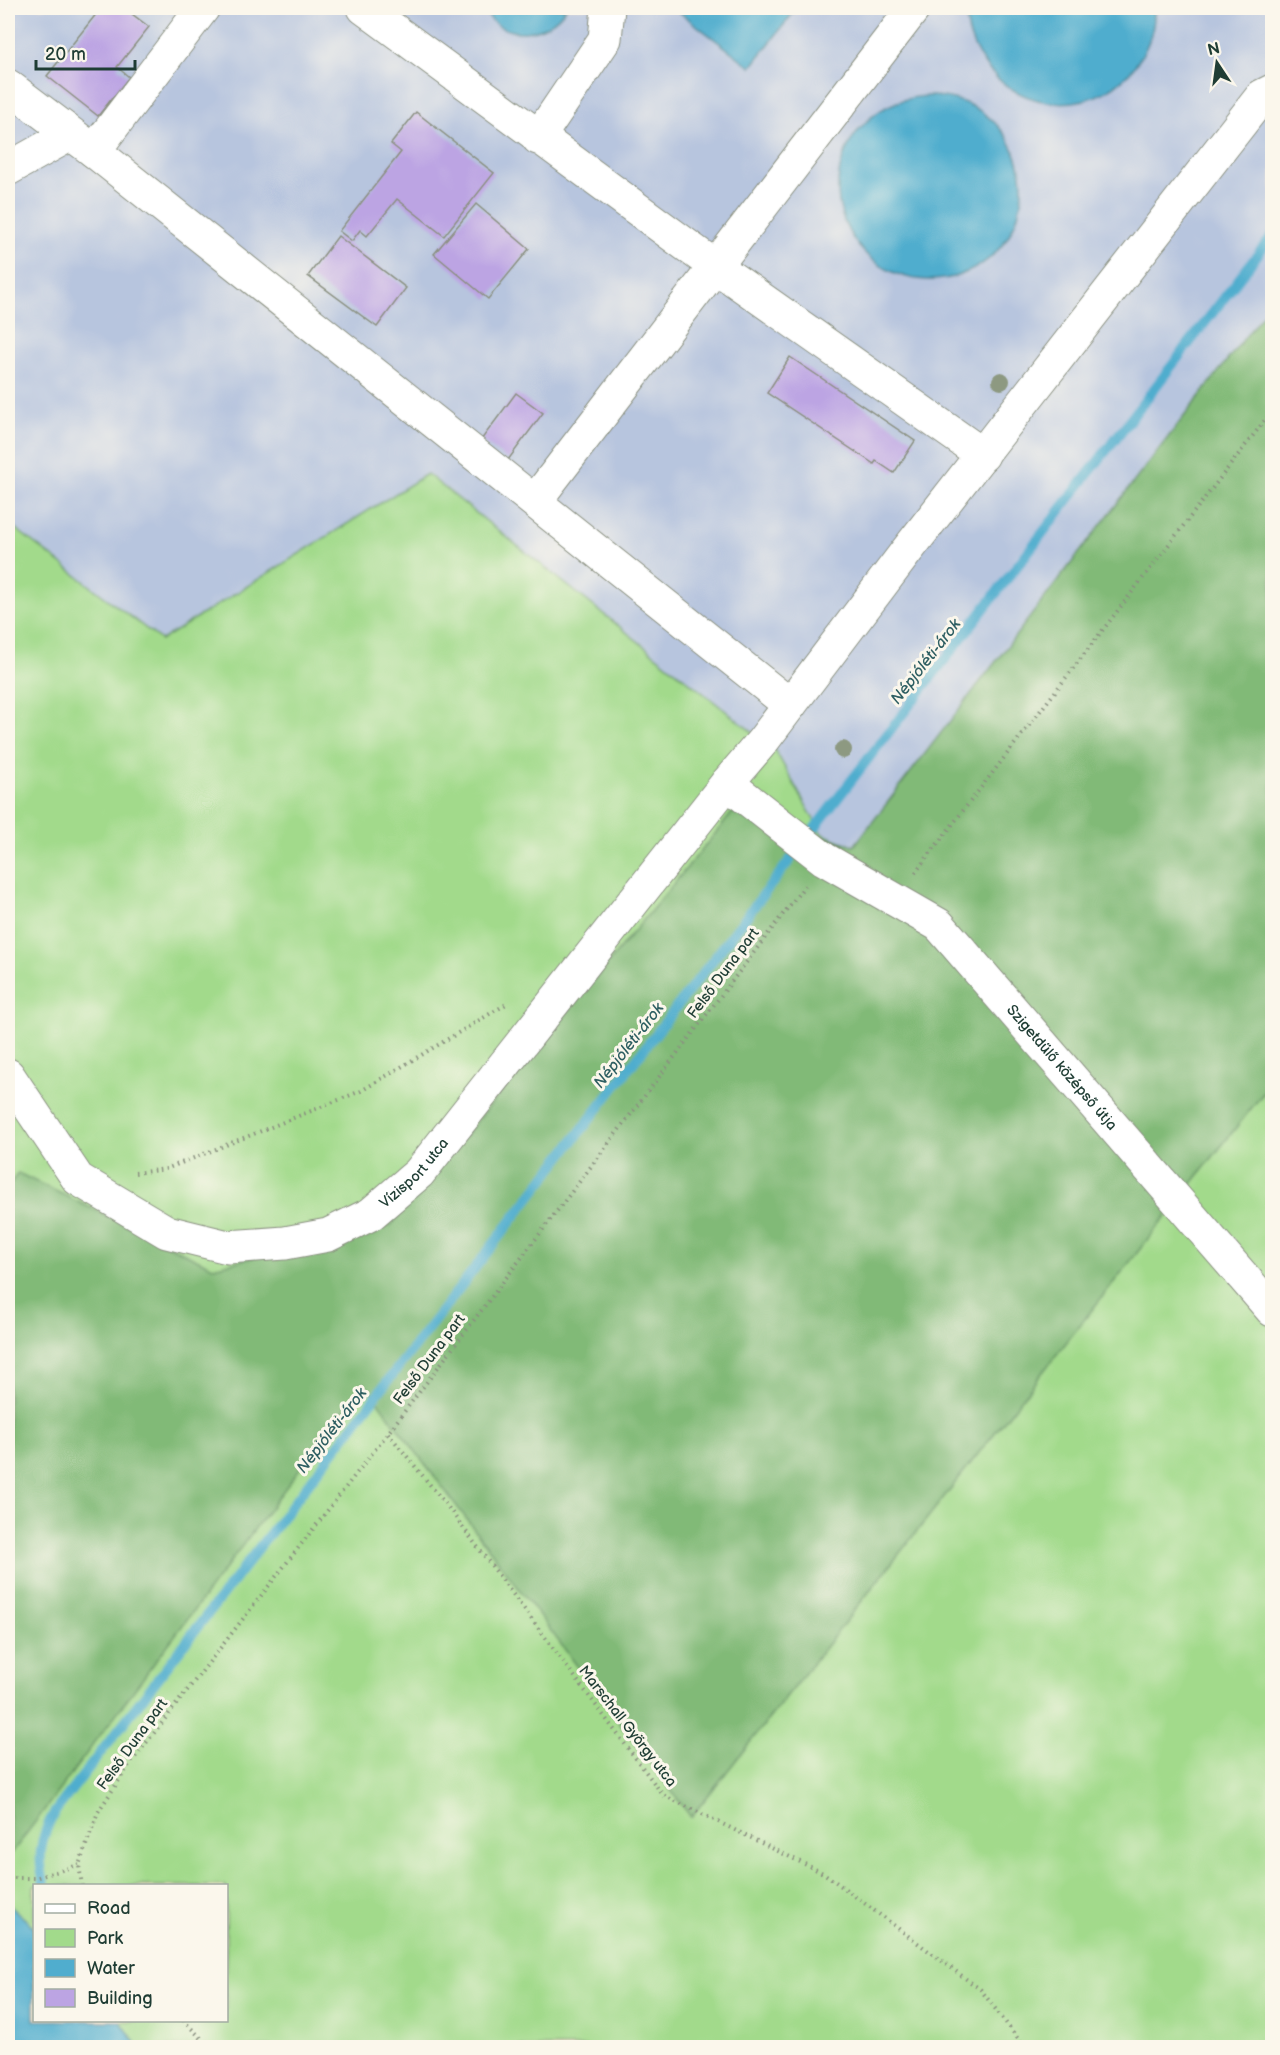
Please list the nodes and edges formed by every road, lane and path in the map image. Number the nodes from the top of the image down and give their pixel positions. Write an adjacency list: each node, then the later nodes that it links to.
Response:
1 (203, 8): 8 (lane)
2 (364, 8): 7 (lane)
3 (608, 8): 7 (lane)
4 (914, 8): 10 (lane)
5 (8, 87): 8 (lane)
6 (1272, 91): 12 (lane, Vízisport utca)
7 (538, 138): 10 (lane)
8 (81, 143): 9 (lane); 13 (lane)
9 (8, 169)
10 (716, 267): 12 (lane); 13 (lane)
11 (1272, 411): 17 (path)
12 (982, 455): 14 (lane, Vízisport utca)
13 (535, 501): 14 (lane)
14 (790, 705): 15 (lane, Vízisport utca)
15 (727, 783): 16 (lane, Szigetdűlő középső útja); 19 (lane, Vízisport utca)
16 (824, 859): 17 (lane, Szigetdűlő középső útja); 22 (path, Felső Duna part)
17 (895, 899): 21 (lane, Szigetdűlő középső útja)
18 (511, 1002): 20 (path)
19 (8, 1075)
20 (133, 1173)
21 (1272, 1310)
22 (388, 1432): 23 (path, Felső Duna part); 28 (path, Marschall György utca)
23 (79, 1865): 24 (path); 25 (path, Felső Duna part)
24 (8, 1878)
25 (82, 1884)
26 (185, 2022): 27 (path)
27 (211, 2048)
28 (1024, 2048)

